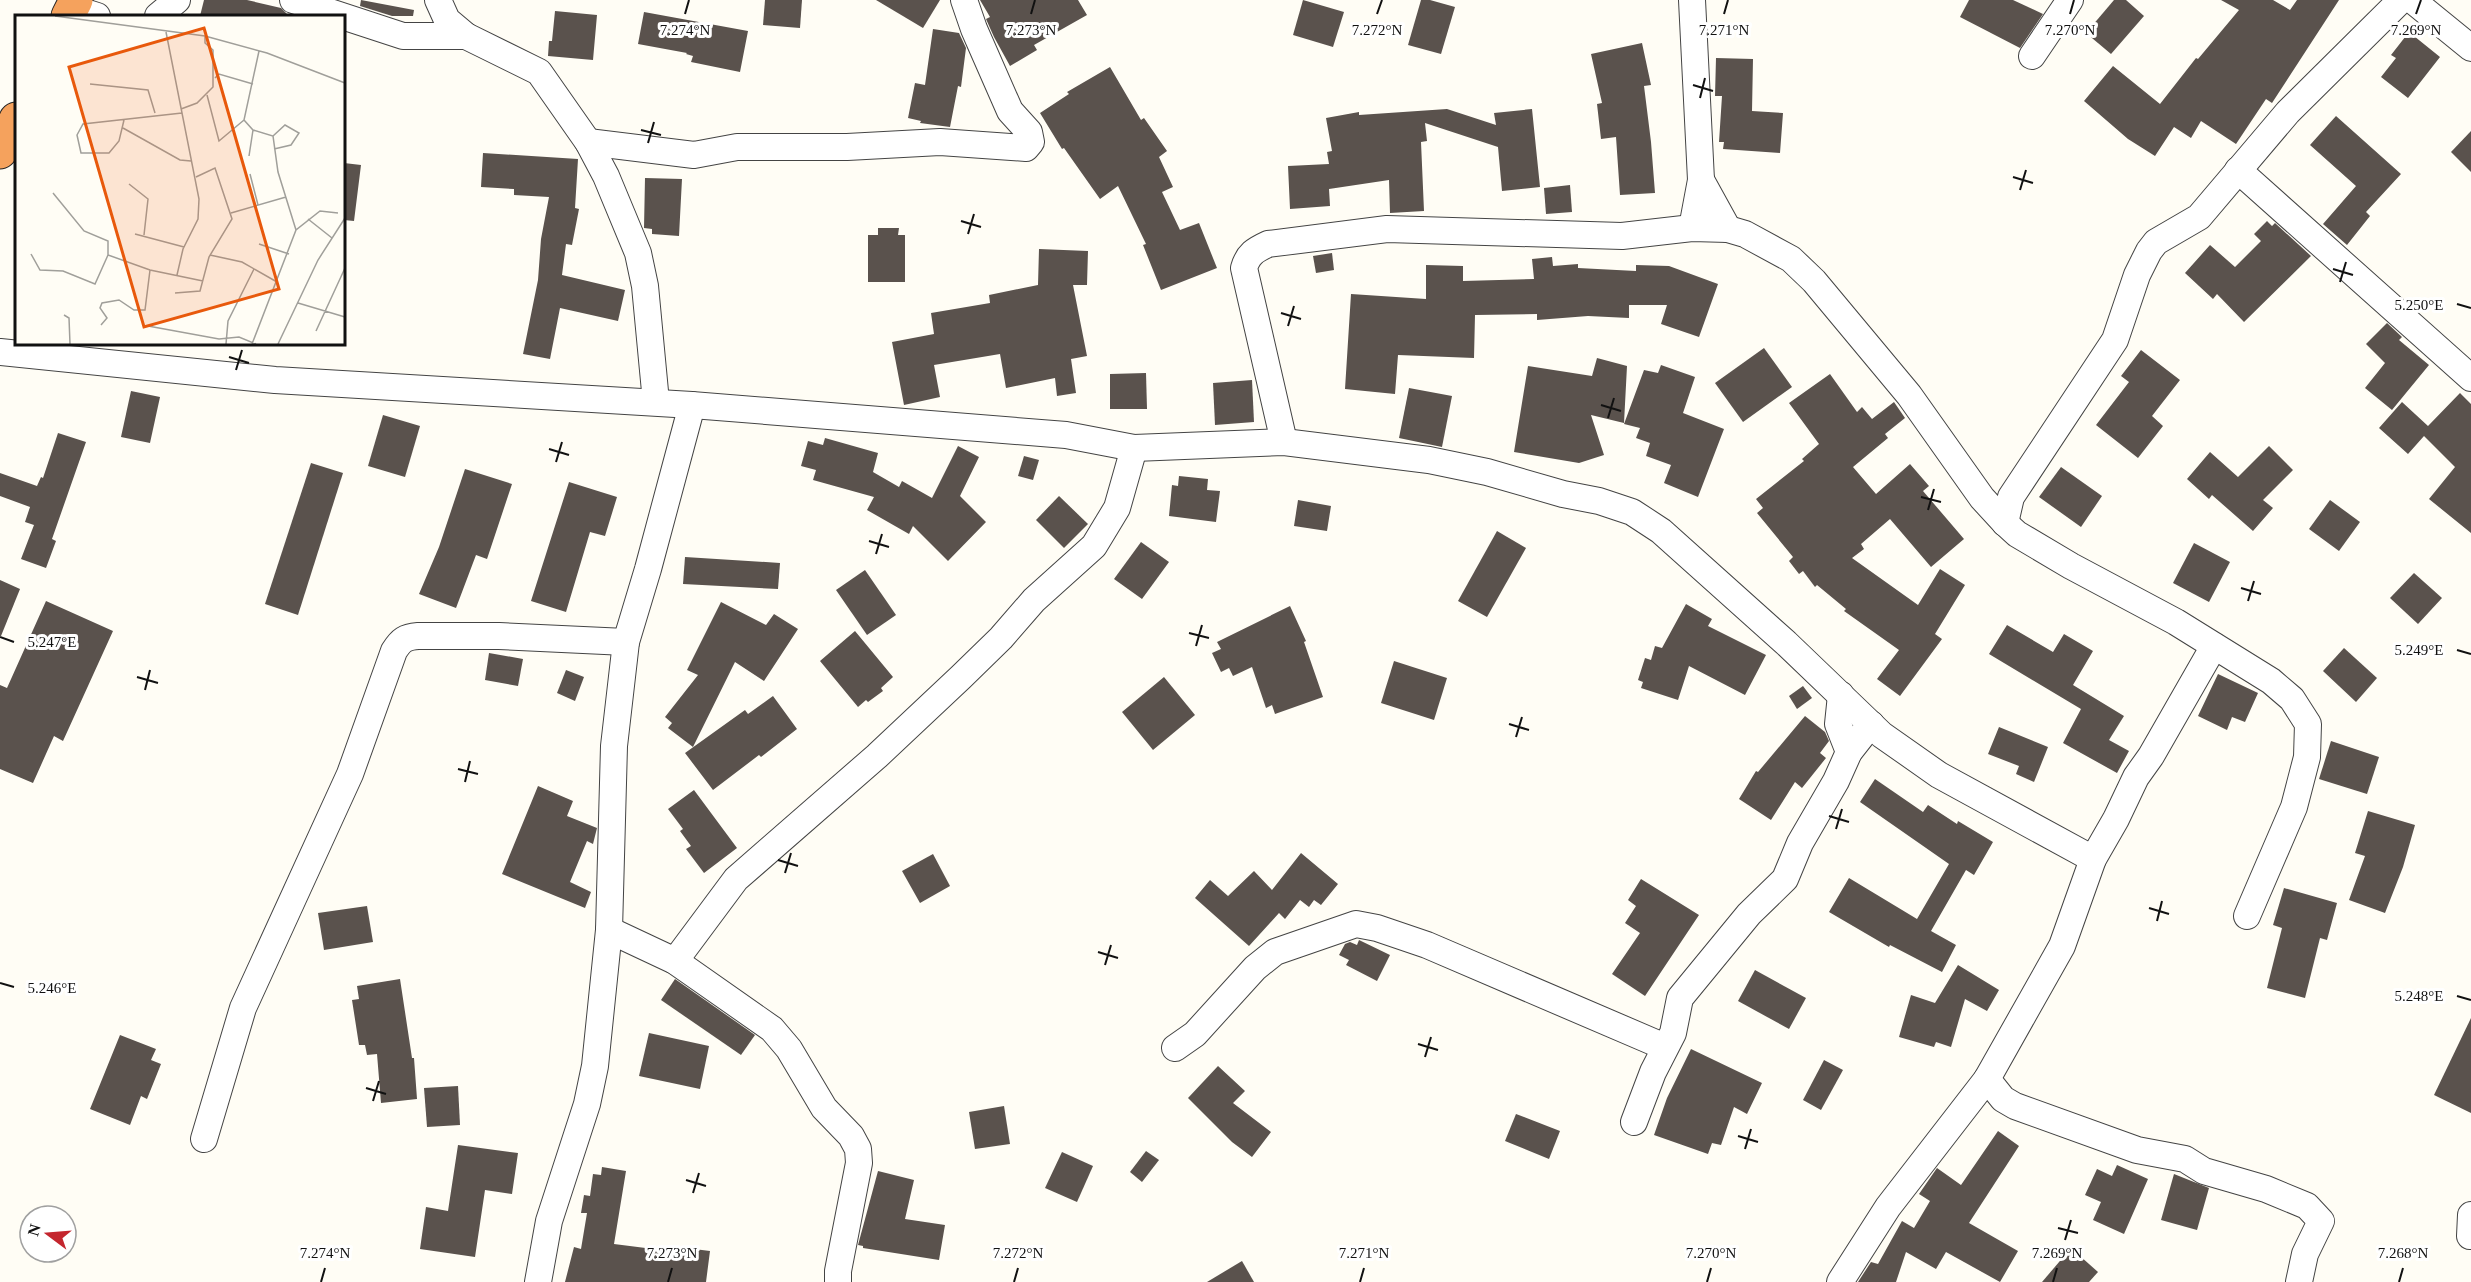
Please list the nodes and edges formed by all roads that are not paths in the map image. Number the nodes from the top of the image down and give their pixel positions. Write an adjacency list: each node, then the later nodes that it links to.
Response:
1 (177, 0): 9 (street)
2 (293, 0): 10 (street)
3 (438, 0): 12 (street)
4 (964, 0): 16 (street)
5 (1692, 0): 19 (street)
6 (2070, 0): 14 (street)
7 (2401, 0): 18 (street)
8 (2412, 0): 13 (street)
9 (159, 15)
10 (339, 15)
11 (345, 17): 12 (street)
12 (466, 36): 16 (street)
13 (2471, 48)
14 (2032, 56)
15 (15, 121): 17 (highway)
16 (588, 142): 24 (street)
17 (0, 152)
18 (2238, 170): 23 (street); 28 (street)
19 (1701, 180): 20 (street); 21 (street)
20 (1692, 228): 21 (street); 26 (street)
21 (1728, 229): 29 (street)
22 (0, 352): 24 (street)
23 (2471, 378)
24 (656, 402): 25 (street)
25 (692, 405): 27 (street); 31 (street)
26 (1284, 442): 27 (street); 33 (street)
27 (1134, 448): 39 (street)
28 (2012, 497): 29 (street); 30 (street)
29 (1982, 498): 30 (street)
30 (2005, 523): 32 (street)
31 (626, 642): 38 (street); 44 (street)
32 (2214, 646): 36 (street); 37 (street)
33 (1841, 695): 34 (street); 35 (street)
34 (1871, 724): 35 (street); 36 (street)
35 (1849, 752): 40 (street)
36 (2093, 859): 42 (street)
37 (2247, 916)
38 (609, 930): 39 (street); 45 (street)
39 (675, 961): 46 (street)
40 (1665, 1047): 41 (street); 43 (street)
41 (1175, 1048)
42 (1987, 1079): 47 (street); 48 (street)
43 (1634, 1122)
44 (204, 1139)
45 (538, 1282)
46 (838, 1282)
47 (1840, 1282)
48 (2299, 1282)

